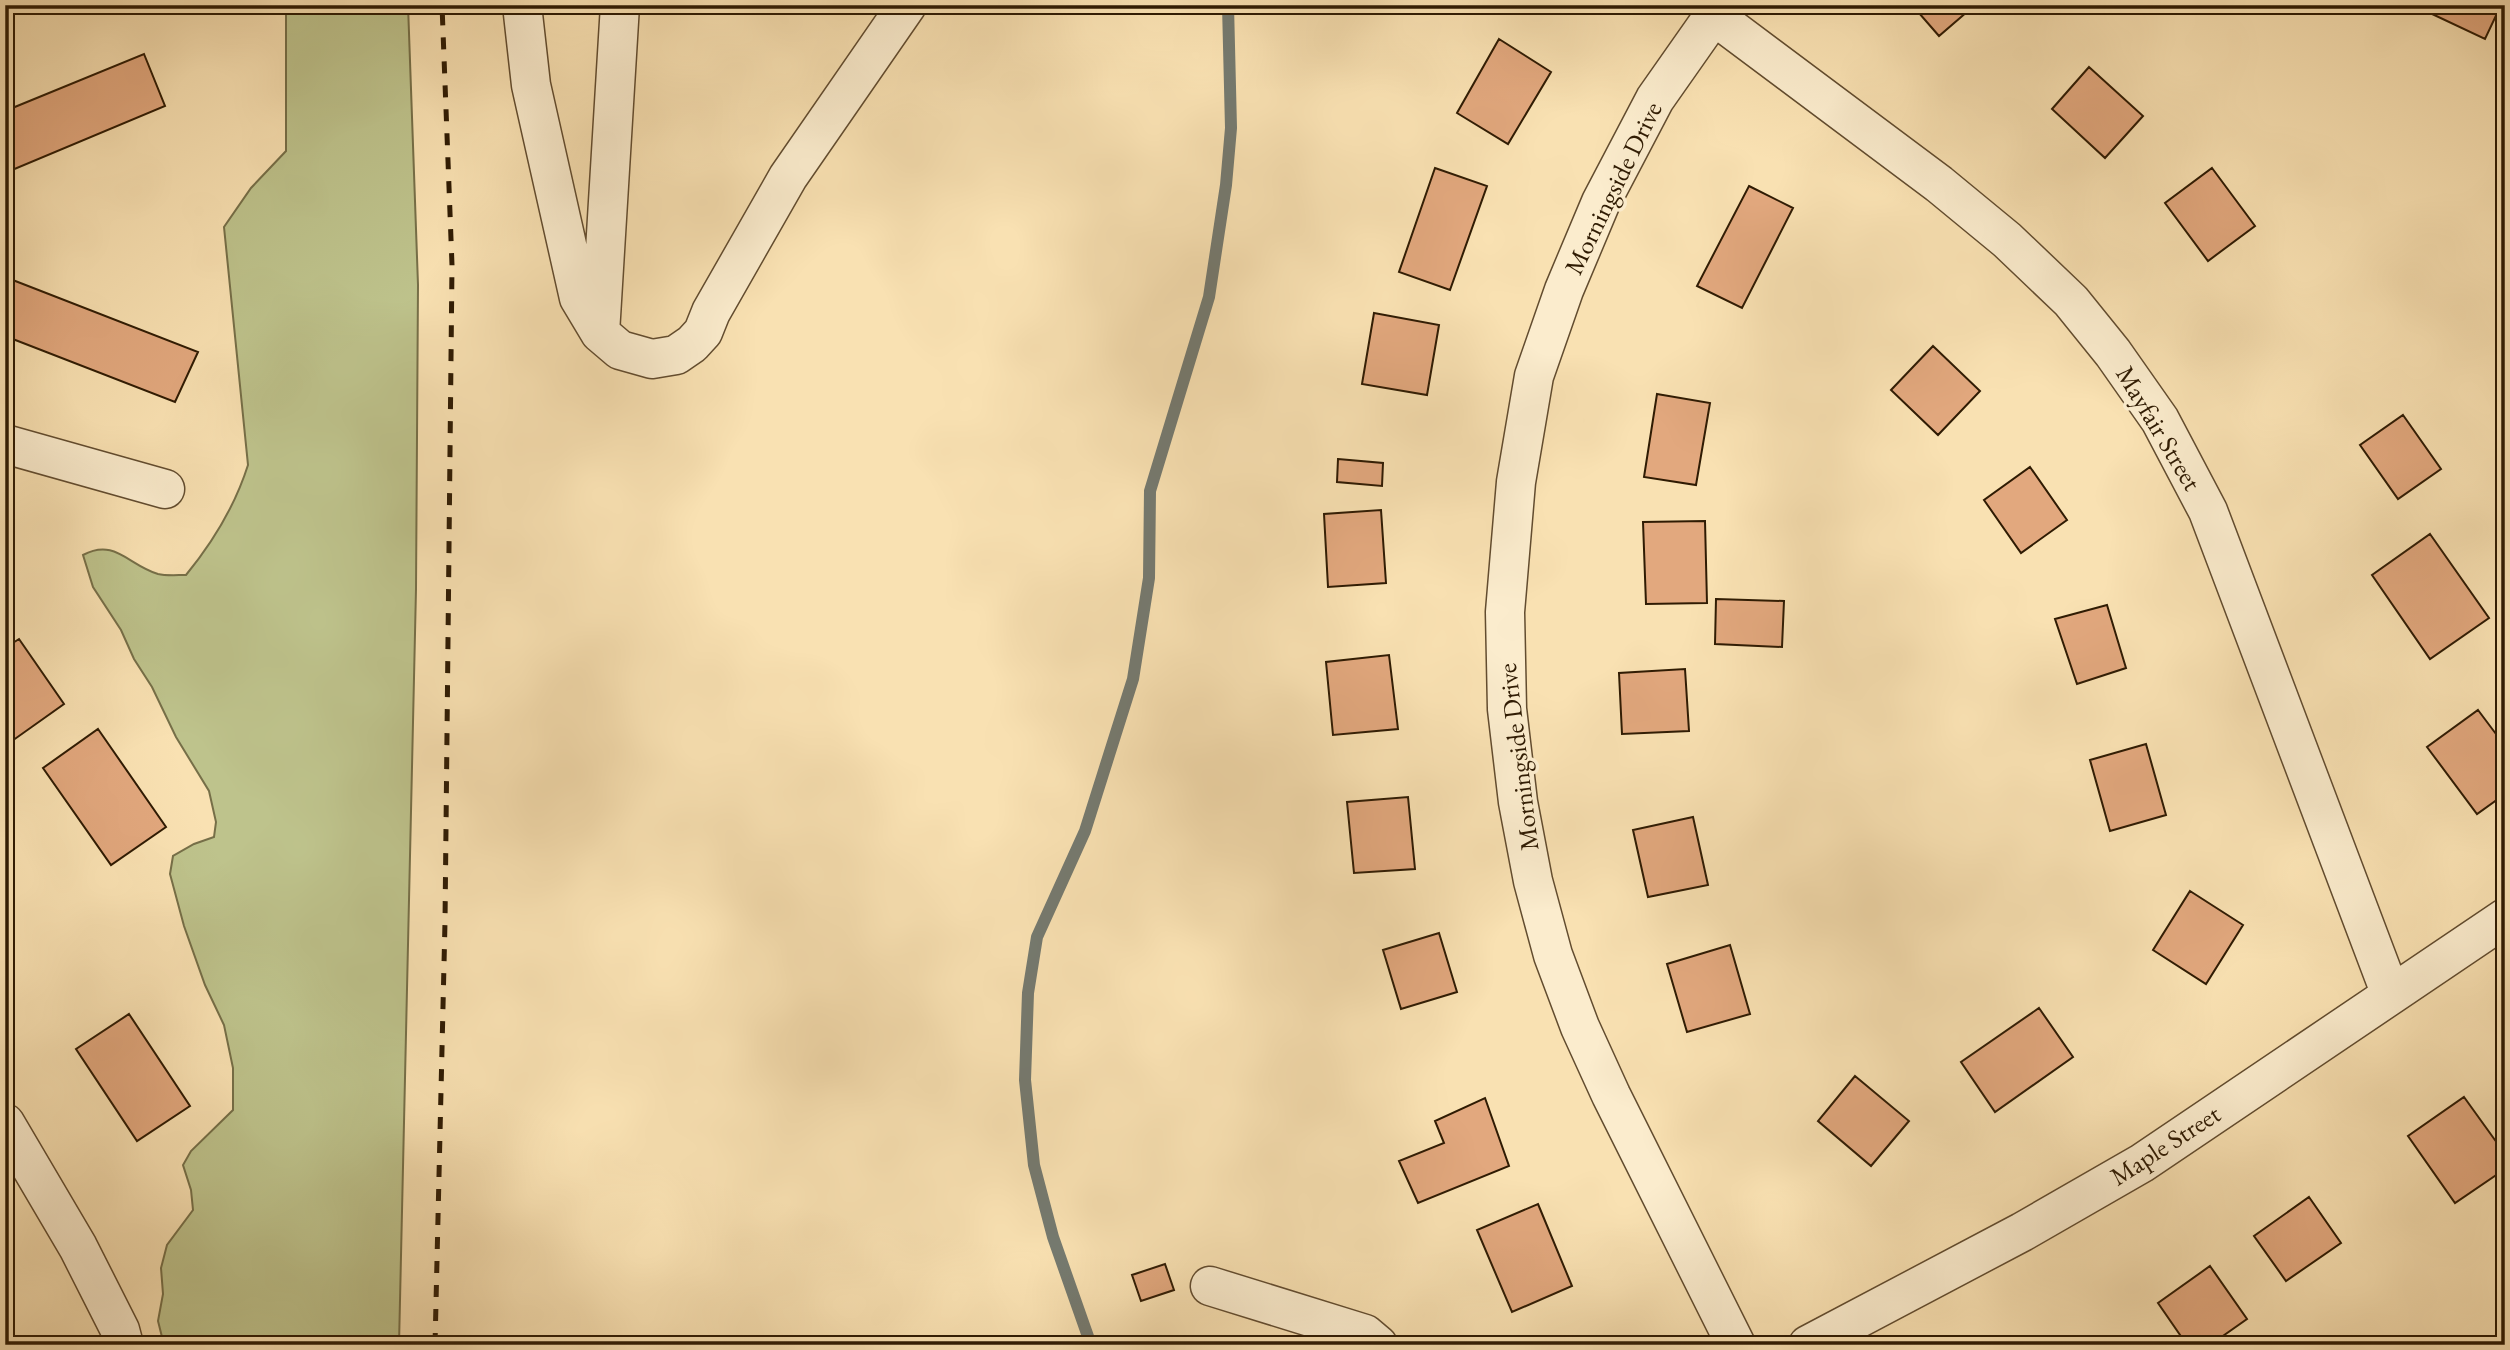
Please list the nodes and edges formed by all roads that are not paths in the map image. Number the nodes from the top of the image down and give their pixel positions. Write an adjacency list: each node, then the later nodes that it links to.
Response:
1 (522, 5): 5 (street)
2 (620, 5): 5 (street)
3 (907, 5): 5 (street)
4 (1717, 10): 9 (street, Mayfair Street); 14 (street, Morningside Drive)
5 (600, 333)
6 (5, 444): 7 (street)
7 (165, 489)
8 (2505, 918): 9 (street, Maple Street)
9 (2391, 995): 15 (street, Maple Street)
10 (5, 1123): 12 (street)
11 (1210, 1286): 13 (street)
12 (124, 1345)
13 (1378, 1345)
14 (1736, 1345)
15 (1808, 1345)

